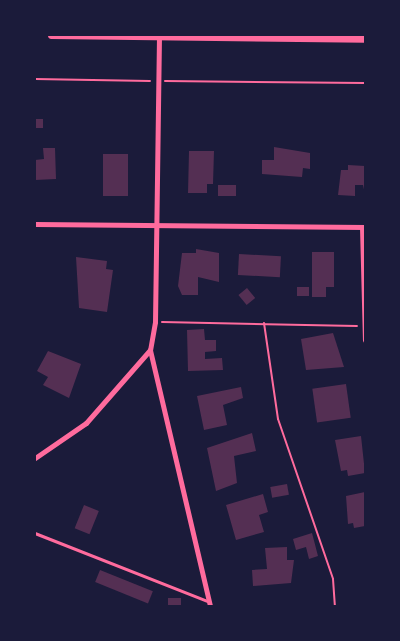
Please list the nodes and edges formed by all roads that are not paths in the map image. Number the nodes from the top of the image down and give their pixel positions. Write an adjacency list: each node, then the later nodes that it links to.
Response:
1 (51, 35): 2 (main road)
2 (106, 35): 3 (main road)
3 (158, 36): 4 (main road); 6 (street)
4 (365, 39)
5 (35, 224): 6 (street)
6 (154, 225): 7 (street); 9 (street)
7 (363, 227): 8 (street)
8 (365, 340)
9 (150, 350): 10 (street); 12 (street)
10 (35, 458)
11 (35, 533): 12 (lane)
12 (209, 604)

